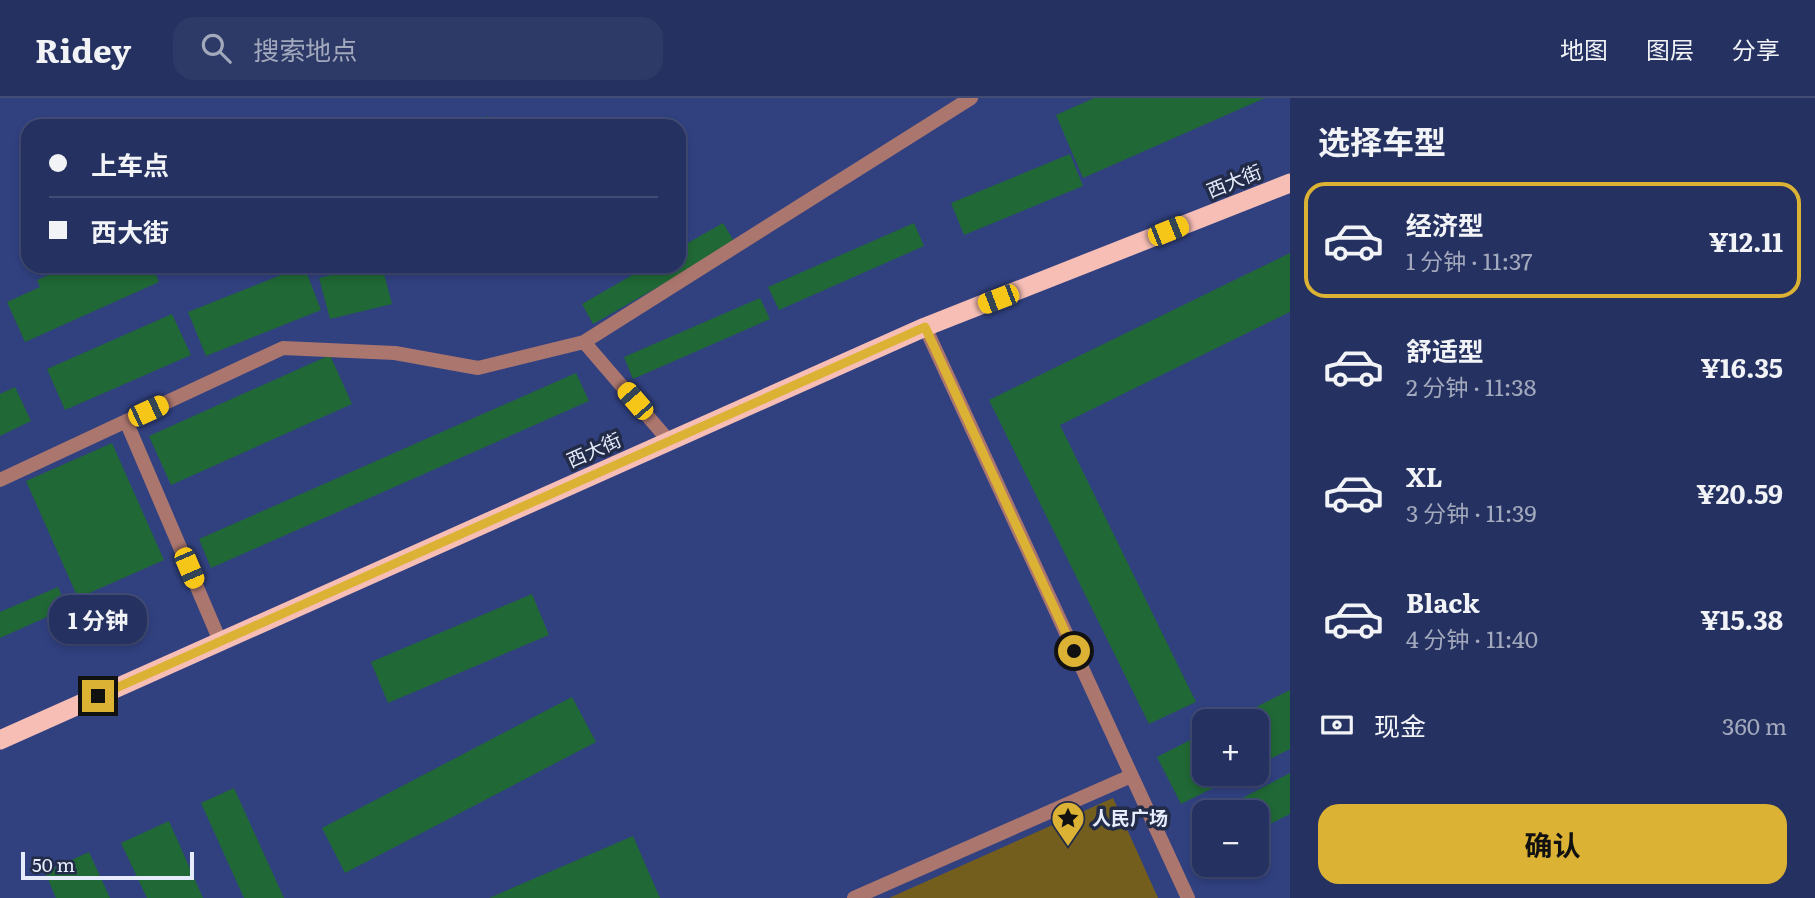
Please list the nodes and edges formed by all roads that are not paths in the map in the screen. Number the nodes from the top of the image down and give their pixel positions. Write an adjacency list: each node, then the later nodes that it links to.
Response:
1 (971, 98): 4 (street)
2 (1290, 183): 3 (highway, 西大街)
3 (925, 327): 6 (highway, 西大街); 10 (street)
4 (584, 342): 5 (street); 6 (street)
5 (126, 421): 7 (street); 8 (street)
6 (669, 441): 8 (highway, 西大街)
7 (0, 480)
8 (220, 642): 9 (highway, 西大街)
9 (0, 740)
10 (1131, 776): 11 (street); 12 (street)
11 (854, 898)
12 (1188, 898)

